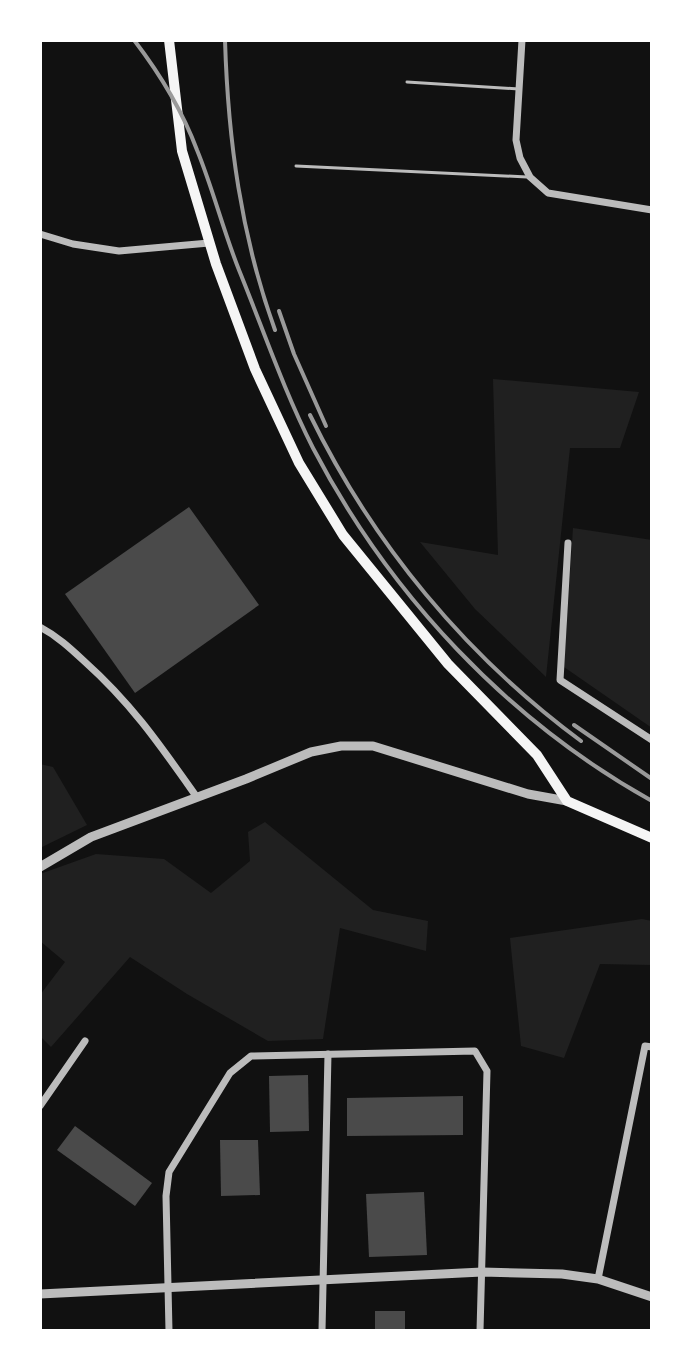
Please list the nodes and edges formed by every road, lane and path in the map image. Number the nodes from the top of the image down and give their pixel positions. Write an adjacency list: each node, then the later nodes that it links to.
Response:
1 (169, 40): 9 (main road)
2 (522, 40): 4 (street)
3 (407, 82): 4 (lane)
4 (519, 89): 6 (street)
5 (296, 166): 6 (lane)
6 (530, 177): 7 (street)
7 (652, 210)
8 (40, 234): 9 (street)
9 (209, 243): 14 (main road)
10 (568, 543): 12 (street)
11 (40, 627): 13 (street)
12 (652, 740)
13 (196, 796): 14 (street); 16 (street)
14 (567, 801): 15 (main road)
15 (652, 838)
16 (40, 867)
17 (85, 1041): 20 (street)
18 (648, 1046): 23 (street)
19 (328, 1054): 21 (street); 22 (street); 24 (street)
20 (40, 1106)
21 (482, 1272): 22 (street); 23 (street); 29 (street)
22 (323, 1279): 24 (street); 28 (street)
23 (598, 1279): 26 (street)
24 (170, 1286): 25 (street); 27 (street)
25 (40, 1294)
26 (652, 1297)
27 (169, 1331)
28 (322, 1331)
29 (480, 1331)

